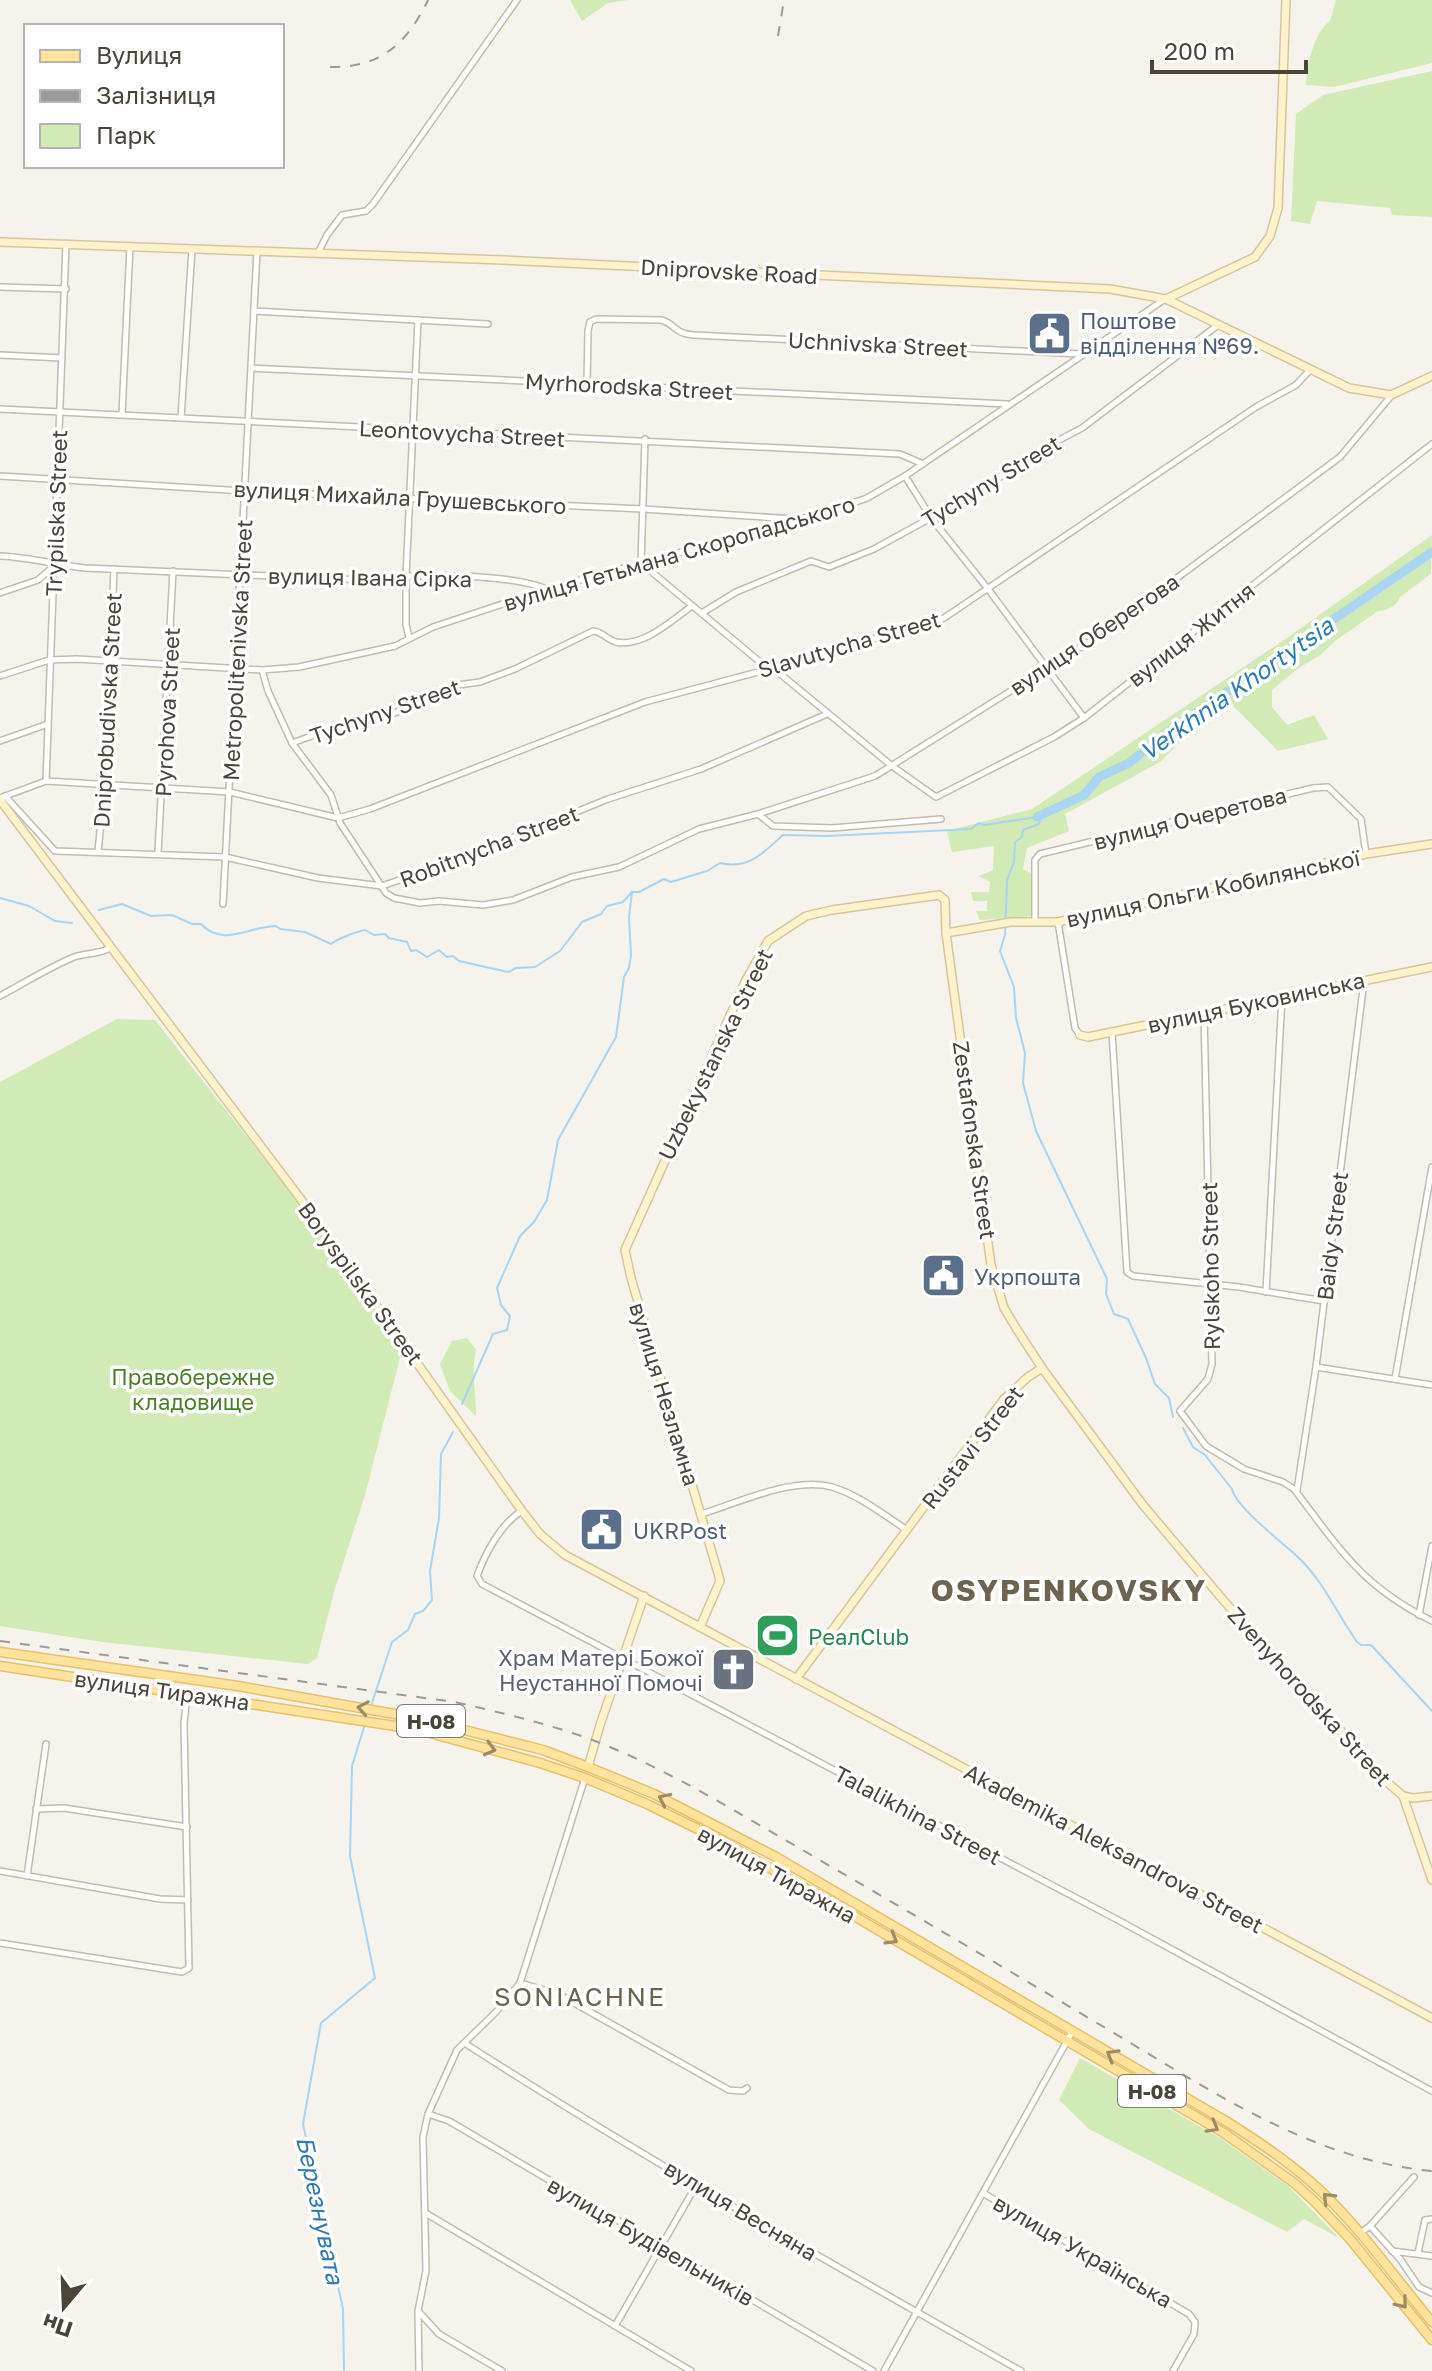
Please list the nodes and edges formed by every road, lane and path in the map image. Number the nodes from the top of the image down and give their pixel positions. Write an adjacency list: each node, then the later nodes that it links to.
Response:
1 (517, 0): 8 (street)
2 (1286, 0): 11 (street)
3 (0, 242): 4 (street, Dniprovske Road)
4 (66, 244): 5 (street, Dniprovske Road); 10 (street, Trypilska Street)
5 (130, 246): 6 (street, Dniprovske Road); 28 (street)
6 (192, 249): 7 (street, Dniprovske Road); 29 (street)
7 (257, 251): 8 (street, Dniprovske Road); 12 (street, Metropolitenivska Street)
8 (318, 253): 11 (street, Dniprovske Road)
9 (0, 287): 10 (street)
10 (66, 289): 18 (street, Trypilska Street)
11 (1166, 299): 15 (street, Dniprovske Road); 16 (street, вулиця Гетьмана Скоропадського)
12 (254, 311): 13 (street); 19 (street, Metropolitenivska Street)
13 (418, 320): 14 (street); 21 (street)
14 (488, 324)
15 (1218, 325): 20 (street, Dniprovske Road); 41 (street, Tychyny Street)
16 (1082, 354): 23 (street, Uchnivska Street); 25 (street, вулиця Гетьмана Скоропадського)
17 (0, 355): 18 (street)
18 (62, 358): 27 (street, Trypilska Street)
19 (251, 368): 21 (street, Myrhorodska Street); 30 (street, Metropolitenivska Street)
20 (1310, 370): 24 (street, Dniprovske Road); 51 (street, Slavutycha Street)
21 (416, 376): 23 (street, Myrhorodska Street); 31 (street)
22 (1432, 376): 24 (street)
23 (587, 385): 25 (street, Myrhorodska Street)
24 (1391, 395): 60 (street, вулиця Оберегова)
25 (1008, 404): 34 (street, вулиця Гетьмана Скоропадського)
26 (0, 409): 27 (street, Leontovycha Street)
27 (59, 411): 28 (street, Leontovycha Street); 37 (street, Trypilska Street)
28 (122, 414): 29 (street, Leontovycha Street)
29 (181, 418): 30 (street, Leontovycha Street)
30 (248, 423): 31 (street, Leontovycha Street); 38 (street, Metropolitenivska Street)
31 (414, 430): 32 (street, Leontovycha Street); 39 (street)
32 (645, 439): 34 (street, Leontovycha Street); 40 (street)
33 (1432, 444): 65 (street, вулиця Житня)
34 (923, 464): 36 (street, вулиця Гетьмана Скоропадського)
35 (0, 476): 37 (street, вулиця Михайла Грушевського)
36 (905, 476): 41 (street); 42 (street, вулиця Гетьмана Скоропадського)
37 (56, 478): 38 (street, вулиця Михайла Грушевського); 45 (street, Trypilska Street)
38 (244, 491): 39 (street, вулиця Михайла Грушевського); 48 (street, Metropolitenivska Street)
39 (410, 498): 40 (street, вулиця Михайла Грушевського); 49 (street)
40 (643, 509): 42 (street, вулиця Михайла Грушевського); 44 (street)
41 (932, 519): 51 (street); 54 (street, Tychyny Street)
42 (799, 520): 44 (street, вулиця Гетьмана Скоропадського)
43 (0, 556): 45 (street, вулиця Івана Сірка)
44 (641, 563): 50 (street, вулиця Гетьмана Скоропадського); 53 (street)
45 (54, 565): 46 (street, вулиця Івана Сірка); 52 (street); 56 (street, Trypilska Street)
46 (114, 569): 47 (street, вулиця Івана Сірка); 57 (street, Dniprobudivska Street)
47 (173, 571): 48 (street, вулиця Івана Сірка); 58 (street, Pyrohova Street)
48 (240, 574): 49 (street, вулиця Івана Сірка); 61 (street, Metropolitenivska Street)
49 (406, 576): 50 (street, вулиця Івана Сірка); 55 (street)
50 (548, 589): 55 (street, вулиця Гетьмана Скоропадського)
51 (988, 589): 59 (street, Slavutycha Street); 60 (street)
52 (0, 593)
53 (692, 606): 54 (street); 68 (street, Tychyny Street)
54 (702, 613): 59 (street)
55 (409, 638): 62 (street, вулиця Гетьмана Скоропадського)
56 (49, 660): 57 (street, вулиця Гетьмана Скоропадського); 63 (street, вулиця Гетьмана Скоропадського); 66 (street, Trypilska Street)
57 (110, 661): 58 (street, вулиця Гетьмана Скоропадського); 71 (street, Dniprobudivska Street)
58 (170, 666): 61 (street, вулиця Гетьмана Скоропадського); 72 (street, Pyrohova Street)
59 (773, 668): 64 (street); 76 (street, Slavutycha Street)
60 (1046, 668): 65 (street); 69 (street, вулиця Оберегова)
61 (237, 669): 62 (street, вулиця Гетьмана Скоропадського); 73 (street, Metropolitenivska Street)
62 (262, 670): 68 (street)
63 (0, 676)
64 (827, 714): 69 (street); 83 (street, Robitnycha Street)
65 (1084, 718): 69 (street, вулиця Житня)
66 (48, 724): 67 (street); 70 (street, Trypilska Street)
67 (0, 741)
68 (292, 743): 76 (street)
69 (892, 766): 75 (street, вулиця Оберегова)
70 (46, 781): 71 (street); 74 (street)
71 (105, 784): 72 (street); 79 (street, Dniprobudivska Street)
72 (163, 788): 73 (street); 80 (street, Pyrohova Street)
73 (230, 792): 76 (street); 82 (street, Metropolitenivska Street)
74 (2, 798): 79 (street); 89 (street, Boryspilska Street)
75 (758, 814): 77 (street); 83 (street, Robitnycha Street)
76 (338, 818): 83 (street)
77 (941, 819)
78 (1432, 844): 81 (street, вулиця Ольги Кобилянської)
79 (98, 851): 80 (street)
80 (158, 853): 82 (street)
81 (1366, 854): 86 (street, вулиця Очеретова); 87 (street, вулиця Ольги Кобилянської)
82 (225, 857): 83 (street); 85 (street, Metropolitenivska Street)
83 (382, 886)
84 (945, 900): 88 (street, Zestafonska Street); 98 (street, Uzbekystanska Street)
85 (223, 904)
86 (1035, 921): 87 (street, вулиця Ольги Кобилянської); 88 (street, вулиця Ольги Кобилянської)
87 (1058, 922): 96 (street)
88 (946, 933): 103 (street, Zestafonska Street)
89 (110, 948): 92 (street); 107 (street, Boryspilska Street)
90 (1432, 967): 91 (street, вулиця Буковинська)
91 (1364, 980): 93 (street, вулиця Буковинська); 101 (street, Baidy Street)
92 (0, 996)
93 (1282, 996): 94 (street, вулиця Буковинська); 100 (street)
94 (1204, 1012): 95 (street, вулиця Буковинська); 99 (street, Rylskoho Street)
95 (1112, 1032): 96 (street, вулиця Буковинська); 99 (street)
96 (1080, 1035)
97 (1432, 1167): 104 (street)
98 (625, 1250): 108 (street, вулиця Незламна)
99 (1212, 1285): 100 (street); 106 (street, Rylskoho Street)
100 (1266, 1292): 101 (street)
101 (1324, 1301): 102 (street, Baidy Street)
102 (1316, 1367): 104 (street); 106 (street, Baidy Street)
103 (1042, 1368): 109 (street, Rustavi Street); 127 (street, Zvenyhorodska Street)
104 (1395, 1379): 105 (street)
105 (1432, 1385)
106 (1296, 1491): 113 (street)
107 (522, 1511): 112 (street, Boryspilska Street); 118 (street, Talalikhina Street)
108 (701, 1514): 109 (street, Rustavi Street); 115 (street, вулиця Незламна)
109 (908, 1531): 122 (street, Rustavi Street)
110 (1432, 1546): 111 (street)
111 (1430, 1571): 113 (street)
112 (644, 1596): 115 (street, Boryspilska Street); 118 (street)
113 (1419, 1615): 114 (street)
114 (1432, 1621)
115 (700, 1627): 122 (street, Boryspilska Street)
116 (0, 1652): 117 (main road, вулиця Тиражна / Н-08)
117 (40, 1658): 120 (main road); 121 (main road, вулиця Тиражна / Н-08)
118 (622, 1658): 125 (street); 142 (street, Talalikhina Street)
119 (0, 1666): 120 (main road, вулиця Тиражна / Н-08)
120 (40, 1673): 123 (main road, вулиця Тиражна / Н-08)
121 (188, 1678): 123 (main road); 125 (main road, вулиця Тиражна / Н-08, one-way to 121)
122 (796, 1679): 137 (street, Akademika Aleksandrova Street)
123 (188, 1694): 126 (main road, вулиця Тиражна / Н-08, one-way to 126); 130 (street)
124 (46, 1744): 129 (street)
125 (588, 1767): 126 (main road); 138 (main road, вулиця Тиражна / Н-08, one-way to 125)
126 (585, 1778): 136 (street); 139 (main road, вулиця Тиражна / Н-08, one-way to 139)
127 (1403, 1796): 128 (street, Zvenyhorodska Street); 133 (street, Zvenyhorodska Street)
128 (1432, 1796)
129 (36, 1809): 130 (street); 132 (street)
130 (187, 1827): 134 (street)
131 (0, 1871): 132 (street)
132 (27, 1876): 134 (street)
133 (1432, 1880)
134 (188, 1900): 135 (street)
135 (0, 1943)
136 (520, 1983): 140 (street); 141 (street)
137 (1432, 2018)
138 (1072, 2032): 139 (street); 150 (main road, вулиця Тиражна / Н-08, one-way to 138)
139 (1067, 2041): 146 (street); 151 (main road, вулиця Тиражна / Н-08, one-way to 151)
140 (466, 2044): 143 (street); 145 (street, вулиця Весняна)
141 (747, 2088)
142 (1432, 2091)
143 (428, 2114): 147 (street); 152 (street, вулиця Будівельників)
144 (1414, 2177): 149 (street)
145 (697, 2184): 152 (street); 158 (street, вулиця Весняна)
146 (983, 2193): 158 (street); 168 (street, вулиця Українська)
147 (427, 2214): 157 (street); 160 (street)
148 (1432, 2219): 154 (street)
149 (1370, 2226): 150 (street); 153 (street)
150 (1360, 2233): 151 (main road); 159 (main road, вулиця Тиражна / Н-08)
151 (1350, 2239): 161 (main road, вулиця Тиражна / Н-08, one-way to 161)
152 (662, 2247): 160 (street); 165 (street, вулиця Будівельників)
153 (1391, 2251): 154 (street); 156 (street)
154 (1418, 2253): 155 (street)
155 (1432, 2256)
156 (1432, 2293)
157 (418, 2311): 162 (street); 163 (street)
158 (917, 2312): 166 (street); 167 (street, вулиця Весняна)
159 (1432, 2322)
160 (615, 2326): 164 (street)
161 (1432, 2340)
162 (419, 2371)
163 (502, 2371)
164 (691, 2371)
165 (873, 2371)
166 (884, 2371)
167 (1021, 2371)
168 (1173, 2371)

